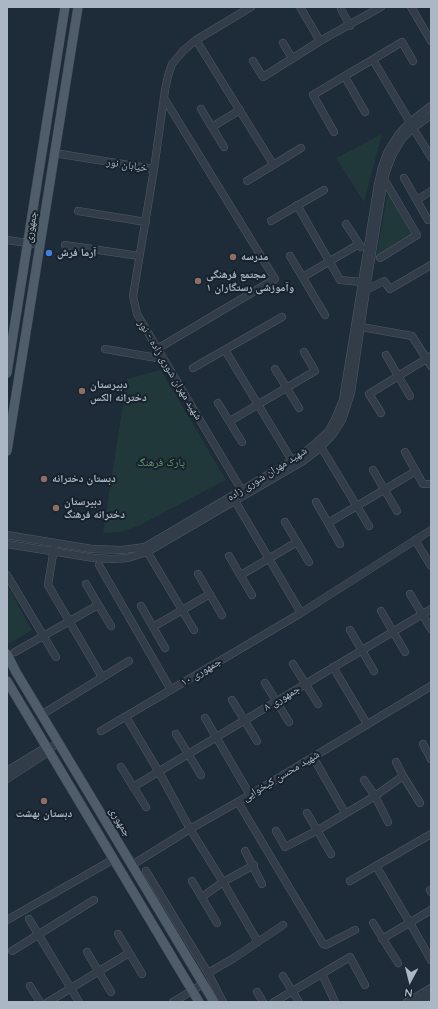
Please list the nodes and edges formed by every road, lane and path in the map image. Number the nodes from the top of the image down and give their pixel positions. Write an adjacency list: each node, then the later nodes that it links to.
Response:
1 (65, 7): 47 (main road, جمهوری)
2 (78, 7): 30 (main road, جمهوری)
3 (251, 7): 8 (street, خیابان نور)
4 (300, 7): 11 (street)
5 (381, 7): 9 (street)
6 (411, 7): 12 (street)
7 (341, 9): 9 (street)
8 (239, 10): 10 (street, خیابان نور)
9 (350, 26): 11 (street)
10 (196, 40): 19 (street, خیابان نور); 22 (street)
11 (320, 41): 14 (street)
12 (431, 41)
13 (283, 43): 14 (street)
14 (292, 58): 16 (street)
15 (373, 60): 17 (street); 18 (street); 25 (street)
16 (253, 61)
17 (413, 61)
18 (345, 77): 23 (street); 27 (street)
19 (164, 98): 33 (street, خیابان نور); 63 (street)
20 (431, 106): 25 (street, شهید مهران شوری زاده)
21 (201, 108): 26 (street)
22 (240, 110): 26 (street); 32 (street)
23 (365, 112)
24 (431, 115): 25 (street, شهید مهران شوری زاده)
25 (412, 125): 31 (street); 35 (street, شهید مهران شوری زاده); 51 (street, شهید مهران شوری زاده)
26 (212, 127): 28 (street)
27 (334, 132)
28 (224, 147)
29 (301, 148): 32 (street)
30 (54, 153): 33 (street, خیابان نور); 49 (main road, جمهوری)
31 (431, 158)
32 (273, 164): 36 (street)
33 (154, 169): 44 (street, شهید مهران شوری زاده - نور)
34 (404, 178): 39 (street)
35 (384, 179): 54 (street); 59 (street, شهید مهران شوری زاده)
36 (246, 181)
37 (324, 190): 40 (street)
38 (431, 191): 39 (street)
39 (417, 200): 43 (street)
40 (297, 205): 42 (street); 55 (street)
41 (78, 211): 44 (street)
42 (271, 220)
43 (428, 220)
44 (146, 222): 52 (street, شهید مهران شوری زاده - نور)
45 (346, 224): 48 (street)
46 (7, 240): 47 (street)
47 (28, 243): 49 (street); 73 (main road, جمهوری)
48 (359, 244): 51 (street); 55 (street)
49 (40, 245): 77 (main road, جمهوری)
50 (65, 245): 52 (street)
51 (366, 255): 58 (street, شهید مهران شوری زاده)
52 (139, 256): 63 (street, شهید مهران شوری زاده - نور)
53 (290, 256): 57 (street)
54 (380, 258)
55 (329, 261): 57 (street); 58 (street)
56 (431, 265): 59 (street)
57 (303, 277): 60 (street)
58 (362, 282): 87 (street, شهید مهران شوری زاده)
59 (366, 290): 62 (street, شهید مهران شوری زاده)
60 (325, 315)
61 (282, 317): 65 (street)
62 (361, 327): 68 (street); 84 (street, شهید مهران شوری زاده)
63 (157, 349): 69 (street, شهید مهران شوری زاده - نور)
64 (105, 350): 69 (street)
65 (225, 350): 71 (street); 79 (street)
66 (304, 352): 75 (street)
67 (386, 355): 74 (street)
68 (429, 357): 70 (street); 74 (street)
69 (163, 359): 92 (street, شهید مهران شوری زاده - نور)
70 (431, 366)
71 (193, 368)
72 (275, 369): 75 (street)
73 (7, 373)
74 (398, 376): 76 (street); 81 (street)
75 (287, 388): 79 (street); 80 (street)
76 (410, 396)
77 (11, 400): 85 (main road, جمهوری)
78 (218, 403): 82 (street)
79 (258, 405): 82 (street); 87 (street)
80 (299, 408)
81 (381, 413)
82 (230, 421): 83 (street)
83 (242, 442)
84 (321, 447): 87 (street, شهید مهران شوری زاده); 95 (street)
85 (7, 451)
86 (404, 452): 89 (street)
87 (294, 463): 92 (street, شهید مهران شوری زاده); 93 (street, شهید مهران شوری زاده)
88 (373, 470): 91 (street)
89 (416, 471): 90 (street); 91 (street)
90 (431, 484)
91 (385, 490): 95 (street); 96 (street)
92 (242, 491): 107 (street, شهید مهران شوری زاده)
93 (235, 501): 107 (street, شهید مهران شوری زاده); 110 (street)
94 (316, 502): 98 (street)
95 (357, 506): 98 (street); 99 (street)
96 (397, 511)
97 (286, 522): 103 (street)
98 (328, 523): 106 (street)
99 (369, 526)
100 (431, 530): 102 (street, جمهوری ۱۰)
101 (7, 535): 104 (street, شهید مهران شوری زاده)
102 (415, 540): 113 (street); 126 (street, جمهوری ۱۰)
103 (297, 542): 110 (street); 111 (street)
104 (55, 543): 107 (street, شهید مهران شوری زاده); 108 (street)
105 (7, 544): 108 (street, شهید مهران شوری زاده)
106 (340, 544)
107 (146, 549): 108 (street, شهید مهران شوری زاده); 124 (street)
108 (53, 552): 129 (street)
109 (229, 556): 116 (street)
110 (269, 558): 116 (street); 126 (street)
111 (309, 562)
112 (99, 565): 151 (street)
113 (431, 566)
114 (198, 574): 118 (street)
115 (7, 575): 136 (street)
116 (241, 575): 120 (street)
117 (86, 584): 121 (street)
118 (210, 594): 124 (street); 128 (street)
119 (410, 594): 127 (street)
120 (252, 595)
121 (98, 605): 129 (street); 130 (street)
122 (141, 606): 131 (street)
123 (431, 609): 127 (street, جمهوری ۸)
124 (182, 610): 131 (street); 133 (street)
125 (381, 611): 135 (street)
126 (301, 612): 151 (street, جمهوری ۱۰)
127 (422, 614): 132 (street); 135 (street, جمهوری ۸)
128 (222, 615)
129 (69, 621): 136 (street); 146 (street)
130 (111, 626)
131 (153, 627): 137 (street)
132 (431, 629)
133 (194, 630)
134 (350, 630): 138 (street)
135 (393, 632): 138 (street, جمهوری ۸); 139 (street)
136 (43, 636): 140 (street); 141 (street)
137 (165, 648)
138 (362, 650): 144 (street, جمهوری ۸); 145 (street)
139 (405, 652)
140 (11, 653): 155 (main road, جمهوری)
141 (56, 657)
142 (129, 661): 146 (street)
143 (293, 664): 149 (street)
144 (334, 667): 149 (street, جمهوری ۸); 160 (street)
145 (374, 671)
146 (102, 677): 155 (street)
147 (7, 681): 167 (main road)
148 (265, 683): 153 (street)
149 (306, 684): 153 (street, جمهوری ۸); 154 (street)
150 (431, 686): 160 (street, شهید محسن کیخوایی)
151 (171, 690): 156 (street, جمهوری ۱۰)
152 (232, 700): 158 (street)
153 (276, 701): 158 (street, جمهوری ۸); 159 (street)
154 (318, 704)
155 (42, 715): 165 (main road, جمهوری)
156 (126, 717): 161 (street, جمهوری ۱۰); 174 (street)
157 (205, 718): 163 (street)
158 (245, 720): 163 (street, جمهوری ۸); 164 (street)
159 (289, 722)
160 (367, 724): 169 (street, شهید محسن کیخوایی)
161 (101, 731)
162 (176, 734): 168 (street)
163 (216, 737): 168 (street, جمهوری ۸); 180 (street)
164 (257, 741)
165 (58, 743): 167 (street); 195 (main road, جمهوری)
166 (423, 744): 170 (street)
167 (48, 749): 173 (street); 177 (street); 194 (main road)
168 (188, 754): 174 (street, جمهوری ۸); 175 (street)
169 (313, 757): 180 (street, شهید محسن کیخوایی); 186 (street)
170 (431, 759)
171 (396, 762): 176 (street)
172 (121, 767): 179 (street)
173 (7, 771)
174 (159, 772): 179 (street, جمهوری ۸); 188 (street)
175 (201, 775)
176 (403, 776): 181 (street); 183 (street)
177 (7, 779)
178 (364, 780): 181 (street)
179 (134, 787): 184 (street)
180 (250, 795): 182 (street, شهید محسن کیخوایی)
181 (375, 796): 186 (street); 187 (street)
182 (238, 802): 188 (street, شهید محسن کیخوایی); 212 (street)
183 (420, 803)
184 (146, 807)
185 (307, 813): 189 (street)
186 (345, 813): 189 (street)
187 (388, 822)
188 (190, 829): 195 (street, شهید محسن کیخوایی); 201 (street)
189 (318, 830): 190 (street); 193 (street)
190 (276, 831)
191 (431, 834): 197 (street)
192 (245, 851): 196 (street)
193 (331, 854)
194 (114, 859): 207 (street); 234 (main road)
195 (132, 866): 221 (main road, جمهوری)
196 (254, 866): 201 (street); 202 (street)
197 (376, 866): 199 (street); 210 (street)
198 (146, 871): 217 (street)
199 (350, 880)
200 (192, 881): 203 (street)
201 (223, 882): 203 (street); 216 (street)
202 (262, 884)
203 (202, 897): 208 (street)
204 (94, 900): 213 (street)
205 (431, 910): 210 (street)
206 (29, 919): 213 (street)
207 (7, 920)
208 (216, 923)
209 (373, 923): 215 (street)
210 (410, 923): 215 (street); 222 (street)
211 (283, 925): 216 (street)
212 (355, 930)
213 (38, 934): 218 (street); 232 (street)
214 (118, 934): 220 (street)
215 (382, 939): 223 (street)
216 (258, 942): 225 (street)
217 (191, 947): 221 (main road); 225 (street)
218 (12, 951)
219 (87, 952): 224 (street)
220 (129, 953): 224 (street); 226 (street)
221 (184, 953): 229 (main road, جمهوری)
222 (431, 960)
223 (398, 963)
224 (98, 972): 232 (street); 235 (street)
225 (208, 973): 245 (street)
226 (142, 974)
227 (322, 974): 230 (street); 237 (street); 249 (street)
228 (283, 976): 237 (street)
229 (203, 984): 234 (street); 244 (main road, جمهوری)
230 (365, 985)
231 (30, 986): 239 (street)
232 (71, 988): 240 (street); 241 (street)
233 (431, 988): 250 (street)
234 (192, 990): 242 (street); 243 (main road)
235 (111, 992)
236 (256, 992): 246 (street)
237 (292, 992): 247 (street); 248 (street)
238 (431, 995): 251 (street)
239 (40, 1002)
240 (48, 1002)
241 (79, 1002)
242 (173, 1002)
243 (199, 1002)
244 (214, 1002)
245 (222, 1002)
246 (263, 1002)
247 (274, 1002)
248 (298, 1002)
249 (336, 1002)
250 (407, 1002)
251 (419, 1002)

